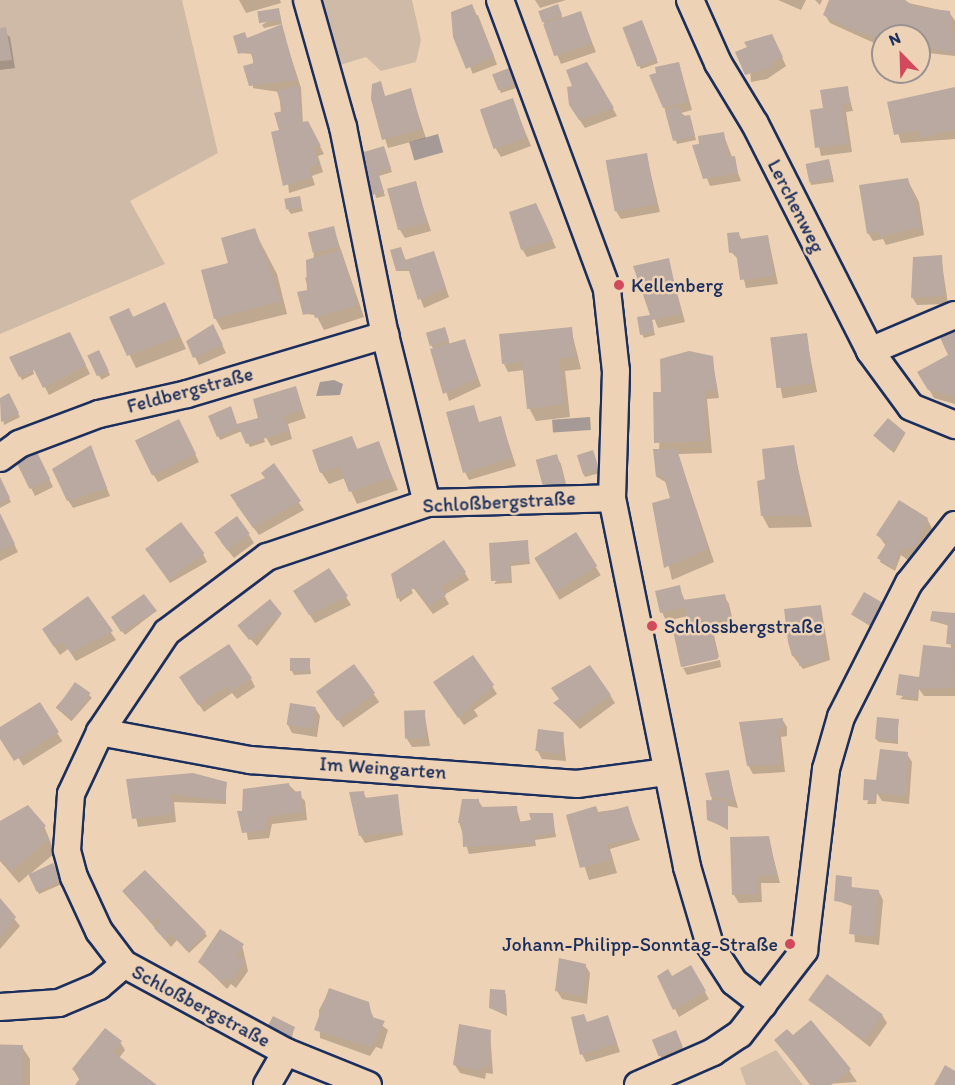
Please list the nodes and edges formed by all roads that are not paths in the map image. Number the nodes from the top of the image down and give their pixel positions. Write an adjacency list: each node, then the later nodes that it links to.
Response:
1 (307, 0): 5 (street)
2 (500, 0): 9 (street)
3 (690, 0): 6 (street, Lerchenweg)
4 (955, 315): 6 (street)
5 (385, 335): 8 (street, Feldbergstraße); 10 (street)
6 (870, 351): 7 (street, Lerchenweg)
7 (955, 425)
8 (0, 458)
9 (612, 498): 10 (street, Schloßbergstraße); 13 (street)
10 (427, 503): 12 (street, Schloßbergstraße)
11 (955, 525): 15 (street)
12 (100, 732): 13 (street, Im Weingarten); 14 (street, Schloßbergstraße)
13 (667, 772): 15 (street)
14 (124, 964): 16 (street); 17 (street, Schloßbergstraße)
15 (763, 1005): 20 (street)
16 (0, 1007)
17 (286, 1052): 18 (street); 19 (street, Schloßbergstraße)
18 (267, 1085)
19 (368, 1085)
20 (638, 1085)

